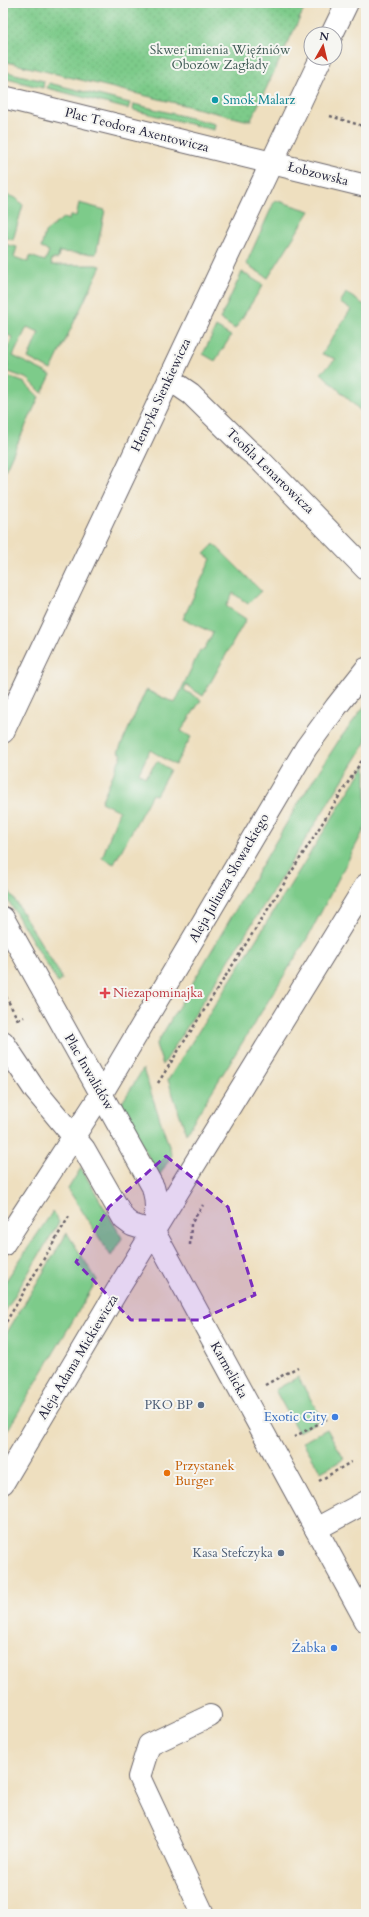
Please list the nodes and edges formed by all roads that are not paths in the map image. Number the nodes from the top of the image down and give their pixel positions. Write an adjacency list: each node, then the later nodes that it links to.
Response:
1 (347, 3): 2 (street)
2 (336, 26)
3 (317, 66): 5 (street, Henryka Sienkiewicza)
4 (3, 97): 5 (street, Plac Teodora Axentowicza)
5 (271, 163): 6 (street, Łobzowska); 7 (street, Henryka Sienkiewicza)
6 (366, 186)
7 (169, 379): 8 (street, Teofila Lenartowicza); 10 (street, Henryka Sienkiewicza)
8 (366, 569)
9 (366, 669): 14 (street, Aleja Juliusza Słowackiego)
10 (3, 732)
11 (366, 885): 16 (street)
12 (3, 918): 14 (street, Plac Inwalidów)
13 (3, 1042): 15 (street)
14 (102, 1093): 15 (street); 16 (street, Plac Inwalidów)
15 (75, 1137): 16 (street); 17 (street)
16 (154, 1232): 18 (street, Aleja Adama Mickiewicza); 20 (street, Karmelicka)
17 (3, 1245)
18 (3, 1483)
19 (366, 1502): 20 (street)
20 (316, 1529): 21 (street, Karmelicka)
21 (366, 1621)
22 (210, 1716): 23 (street)
23 (202, 1914)

